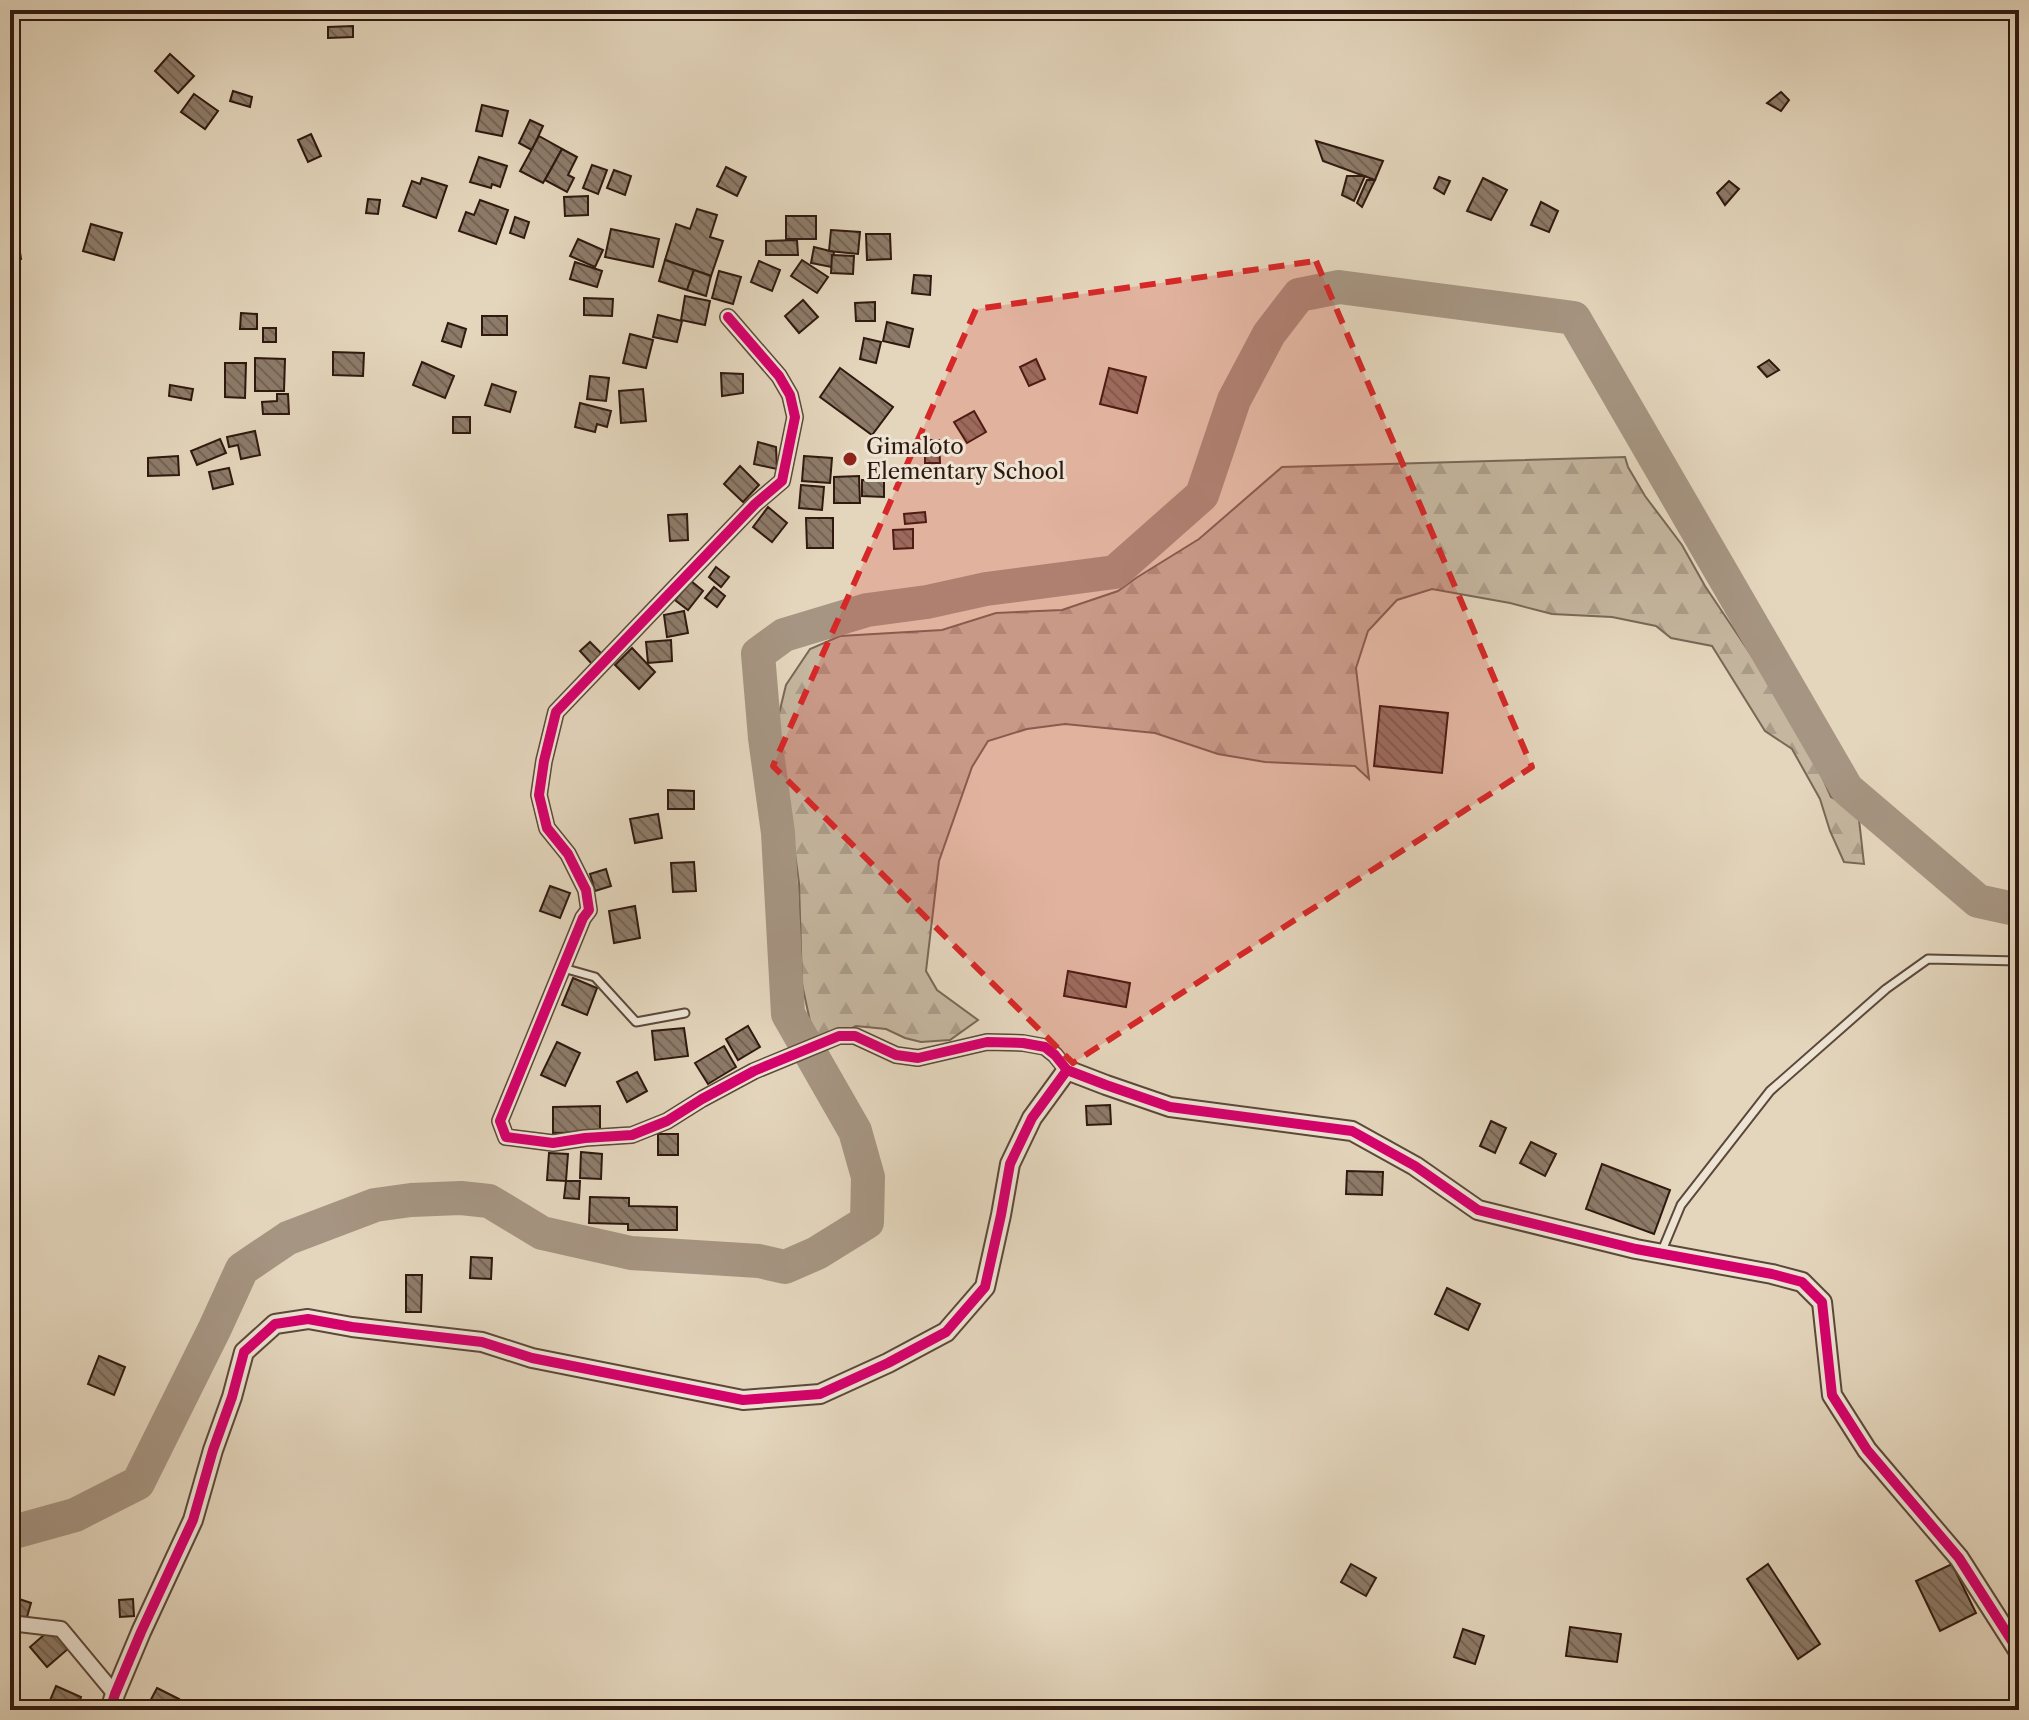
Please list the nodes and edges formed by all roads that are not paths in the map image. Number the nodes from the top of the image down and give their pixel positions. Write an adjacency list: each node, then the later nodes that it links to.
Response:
1 (728, 317): 3 (street)
2 (2019, 961): 6 (lane)
3 (563, 968): 4 (lane); 5 (street)
4 (685, 1013)
5 (1067, 1070): 6 (street); 9 (street)
6 (1661, 1254): 8 (street)
7 (10, 1623): 9 (street)
8 (2019, 1652)
9 (112, 1702)

